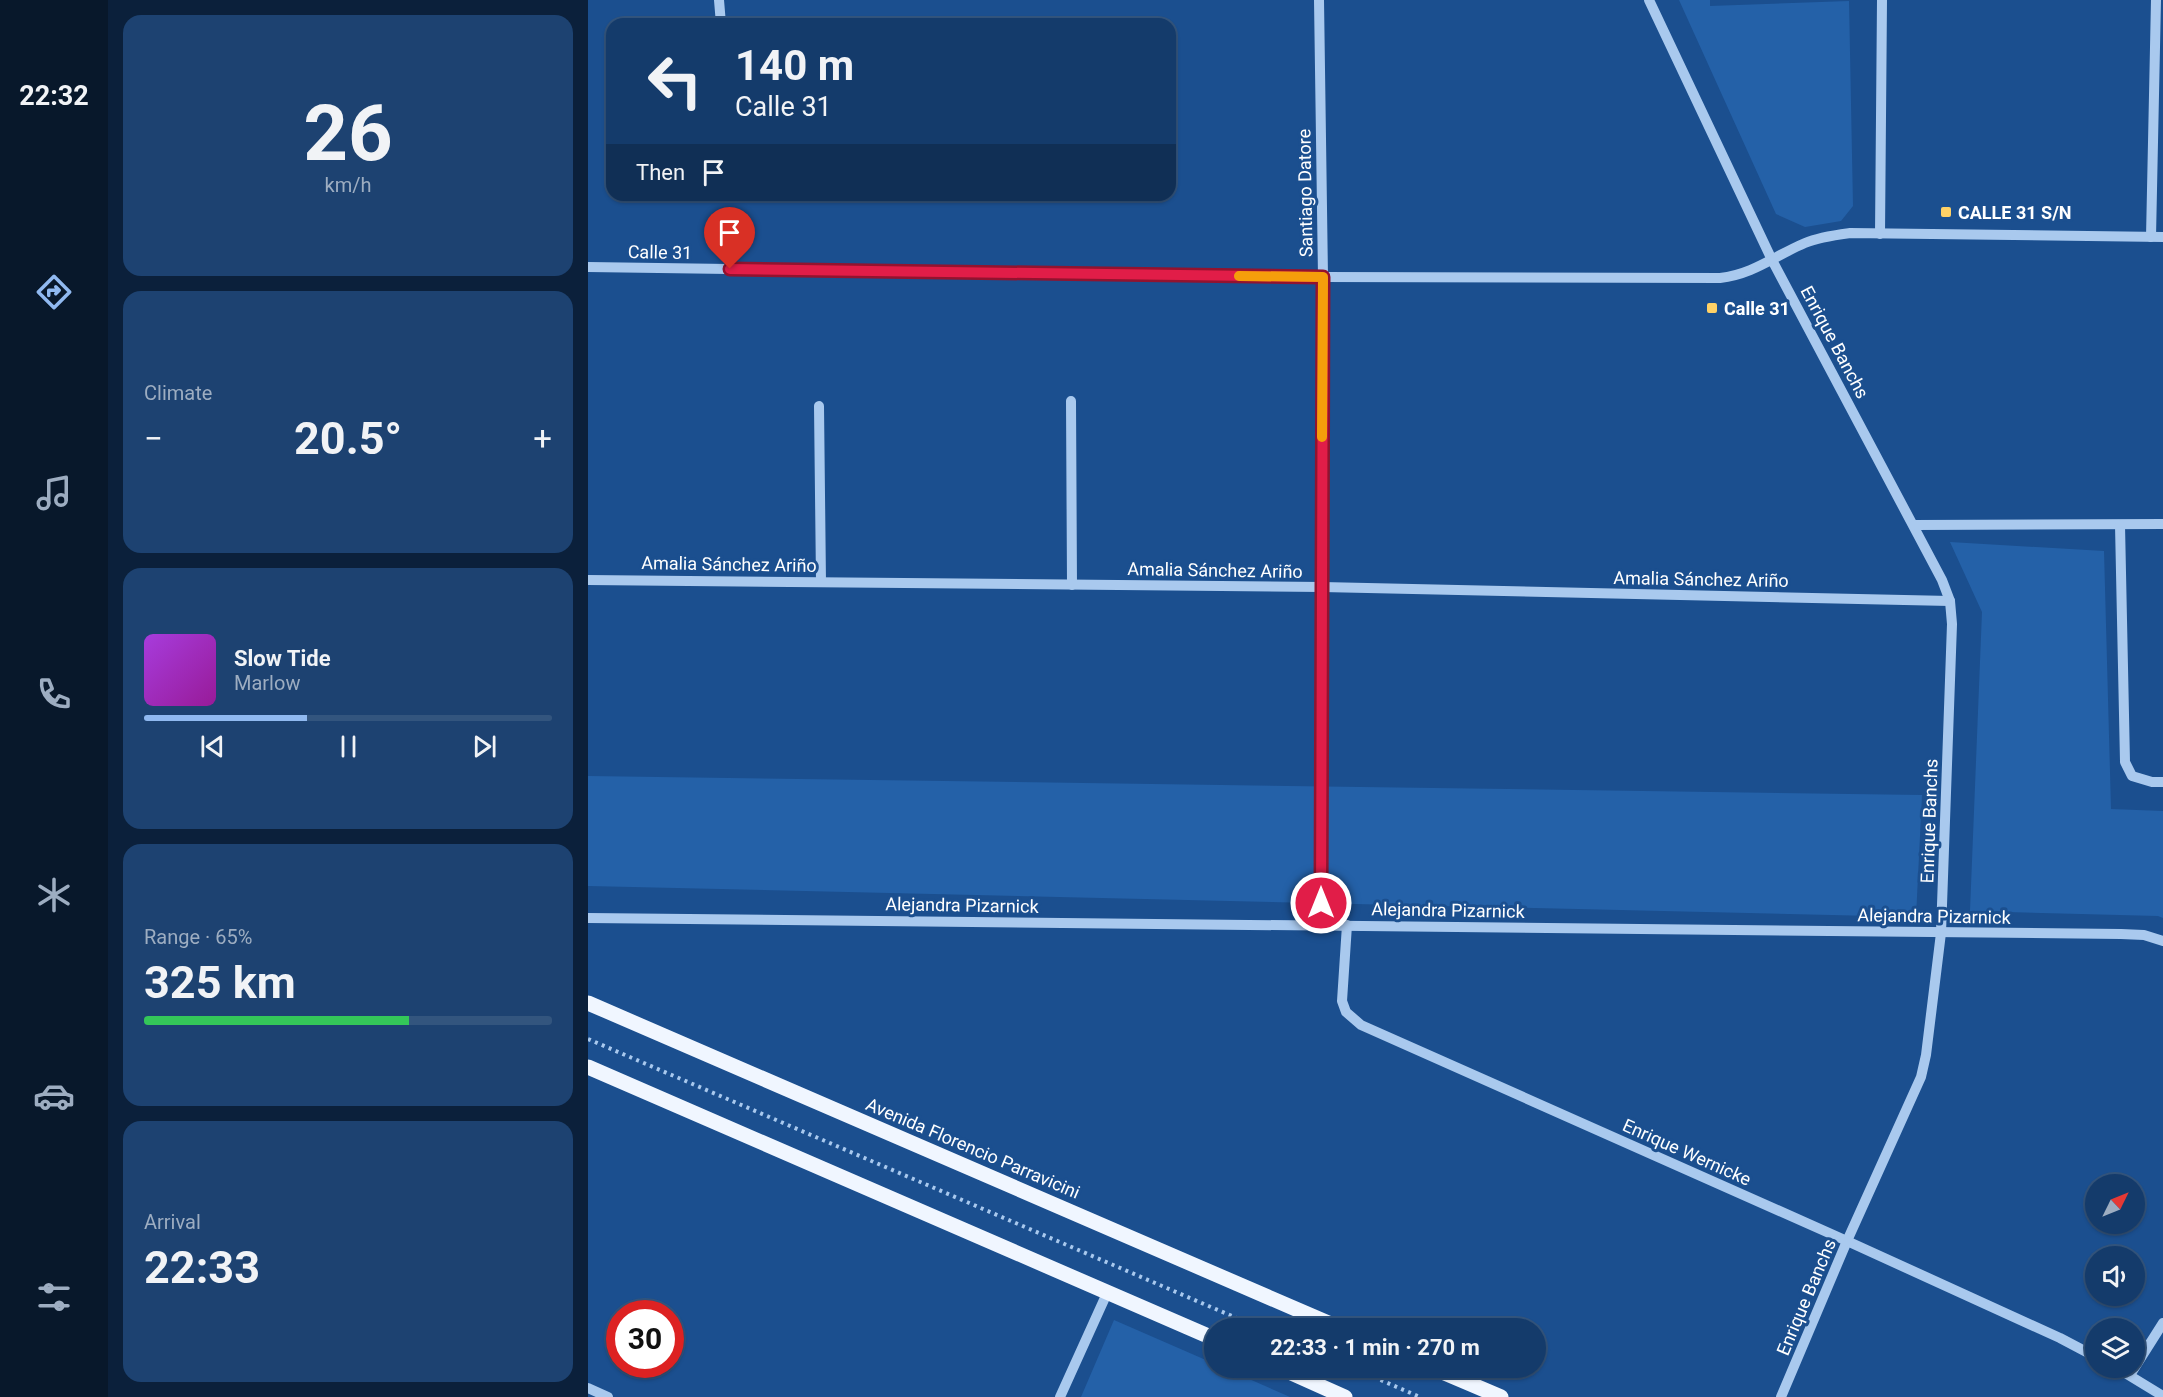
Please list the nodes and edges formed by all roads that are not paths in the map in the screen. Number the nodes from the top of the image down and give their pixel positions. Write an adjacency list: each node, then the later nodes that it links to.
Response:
1 (719, 0): 6 (street)
2 (1319, 0): 12 (street, Santiago Datore)
3 (1649, 0): 10 (street, Enrique Banchs)
4 (1882, 0): 7 (street)
5 (2156, 0): 8 (street)
6 (720, 18)
7 (1880, 234): 8 (street, Calle 31); 10 (street, Calle 31)
8 (2151, 237): 9 (street, Calle 31)
9 (2163, 237)
10 (1772, 260): 12 (street, Calle 31); 16 (street, Enrique Banchs)
11 (588, 267): 12 (street, Calle 31)
12 (1323, 277): 21 (street, Santiago Datore)
13 (1071, 401): 20 (street)
14 (819, 406): 19 (street)
15 (2163, 524): 17 (street)
16 (1915, 525): 17 (street); 22 (street, Enrique Banchs)
17 (2120, 525): 23 (street)
18 (588, 580): 19 (street, Amalia Sánchez Ariño)
19 (821, 582): 20 (street, Amalia Sánchez Ariño)
20 (1072, 585): 21 (street, Amalia Sánchez Ariño)
21 (1322, 588): 22 (street, Amalia Sánchez Ariño); 26 (street, Santiago Datore)
22 (1950, 601): 27 (street, Enrique Banchs)
23 (2163, 782)
24 (588, 918): 26 (street, Alejandra Pizarnick)
25 (1347, 925): 26 (street, Alejandra Pizarnick); 27 (street, Alejandra Pizarnick); 31 (street, Enrique Wernicke)
26 (1321, 926)
27 (1941, 933): 28 (street, Alejandra Pizarnick); 31 (street, Enrique Banchs)
28 (2163, 941)
29 (588, 1003): 33 (main road, Avenida Florencio Parravicini)
30 (588, 1066): 32 (main road)
31 (1847, 1241): 36 (street, Enrique Wernicke); 47 (street, Enrique Banchs)
32 (1108, 1291): 35 (main road); 44 (street)
33 (1317, 1318)
34 (2163, 1323): 37 (street)
35 (1204, 1334)
36 (2085, 1351)
37 (2145, 1351)
38 (1302, 1378): 45 (main road)
39 (1456, 1378): 46 (main road)
40 (2135, 1378): 42 (street)
41 (588, 1388): 43 (street)
42 (2163, 1396)
43 (608, 1397)
44 (1060, 1397)
45 (1345, 1397)
46 (1501, 1397)
47 (1781, 1397)

